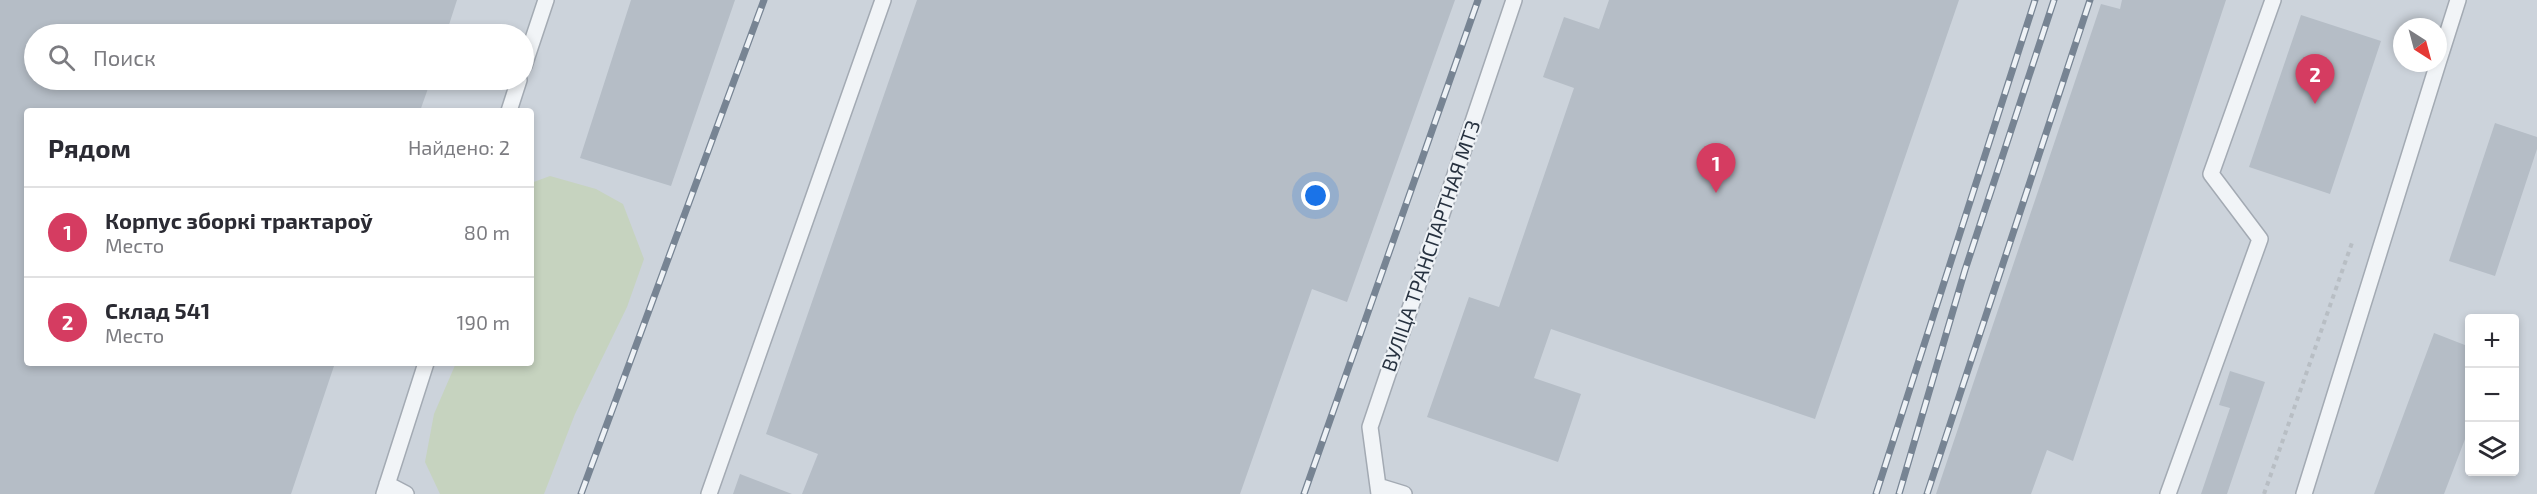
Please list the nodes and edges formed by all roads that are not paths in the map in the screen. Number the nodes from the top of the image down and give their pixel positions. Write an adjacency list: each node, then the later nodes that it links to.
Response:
1 (546, 0): 7 (lane)
2 (883, 0): 15 (lane)
3 (1514, 0): 13 (lane, ВУЛІЦА ТРАНСПАРТНАЯ МТЗ)
4 (2273, 0): 17 (lane)
5 (2458, 0): 6 (lane)
6 (2447, 35)
7 (534, 36)
8 (2435, 72): 18 (lane)
9 (516, 90): 10 (lane)
10 (510, 108)
11 (425, 366): 12 (lane)
12 (385, 489): 14 (lane)
13 (1378, 490): 16 (lane)
14 (406, 494)
15 (709, 494)
16 (1404, 494)
17 (2168, 494)
18 (2304, 494)

